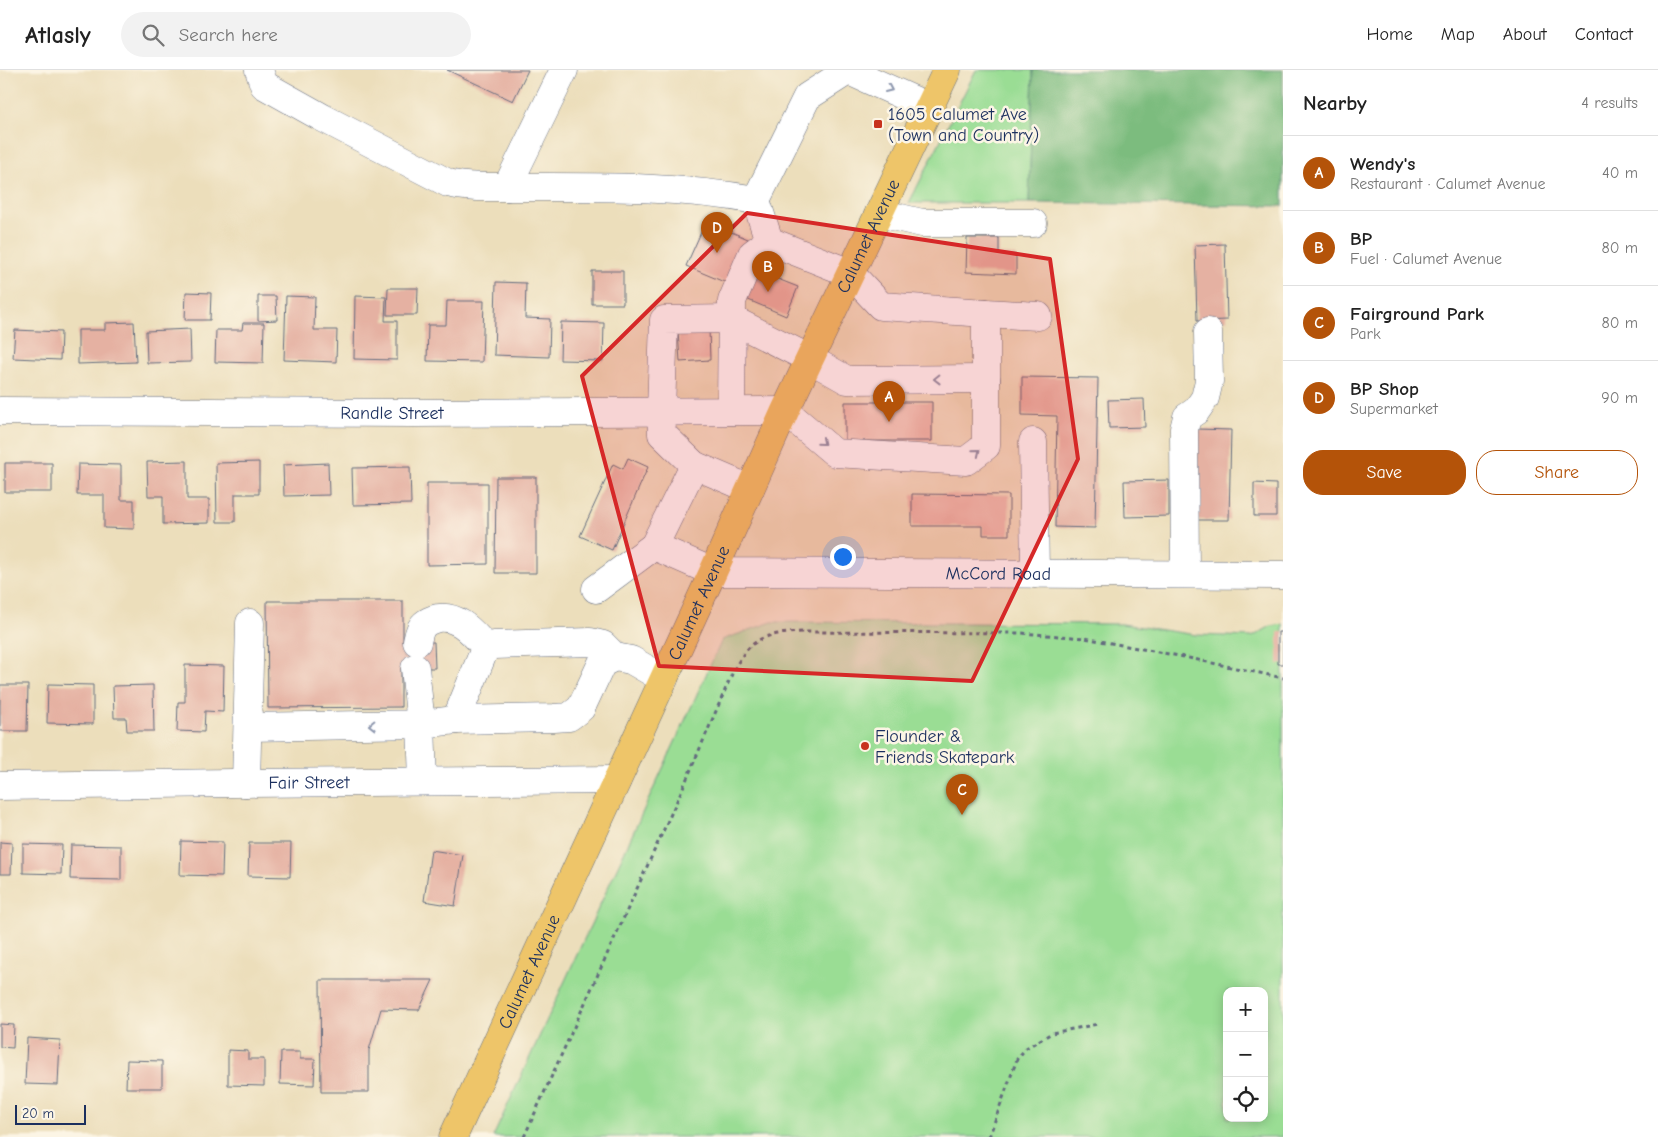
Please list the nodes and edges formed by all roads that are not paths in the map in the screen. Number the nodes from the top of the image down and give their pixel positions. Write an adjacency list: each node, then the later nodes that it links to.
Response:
1 (259, 70): 6 (street)
2 (564, 70): 6 (street)
3 (849, 70): 5 (street, one-way to 5); 7 (street)
4 (947, 70): 5 (main road, Calumet Avenue)
5 (929, 107): 8 (main road, Calumet Avenue)
6 (507, 186): 7 (street)
7 (756, 200): 10 (street)
8 (879, 213): 9 (street); 11 (main road, Calumet Avenue)
9 (1032, 223)
10 (769, 241): 11 (street); 14 (street)
11 (850, 273): 12 (street); 16 (main road, Calumet Avenue)
12 (986, 313): 13 (street); 17 (street)
13 (1038, 316)
14 (731, 320): 16 (street); 19 (street); 20 (street)
15 (1208, 332): 28 (street)
16 (810, 359): 17 (street, one-way to 16); 21 (main road, Calumet Avenue)
17 (986, 379): 21 (street, one-way to 17)
18 (0, 411): 19 (street, Randle Street)
19 (661, 411): 20 (street, Randle Street); 23 (street)
20 (731, 411): 21 (street, Randle Street)
21 (785, 411): 24 (main road, Calumet Avenue)
22 (1033, 442): 27 (street)
23 (694, 465): 24 (street); 25 (street)
24 (750, 489): 26 (main road, Calumet Avenue)
25 (654, 546): 26 (street); 30 (street)
26 (713, 572): 27 (street, McCord Road); 34 (main road, Calumet Avenue)
27 (1035, 574): 28 (street, McCord Road)
28 (1185, 574): 29 (street, McCord Road)
29 (1283, 575)
30 (596, 589)
31 (250, 623): 37 (street)
32 (486, 647): 33 (street); 35 (street); 36 (street)
33 (615, 657): 34 (street); 35 (street)
34 (664, 679): 38 (main road, Calumet Avenue)
35 (456, 720): 36 (street)
36 (421, 724): 37 (street, one-way to 37); 39 (street)
37 (248, 727): 40 (street)
38 (618, 780): 39 (street, Fair Street); 42 (main road, Calumet Avenue)
39 (423, 781): 40 (street, Fair Street)
40 (246, 782): 41 (street, Fair Street)
41 (0, 786)
42 (453, 1137)

